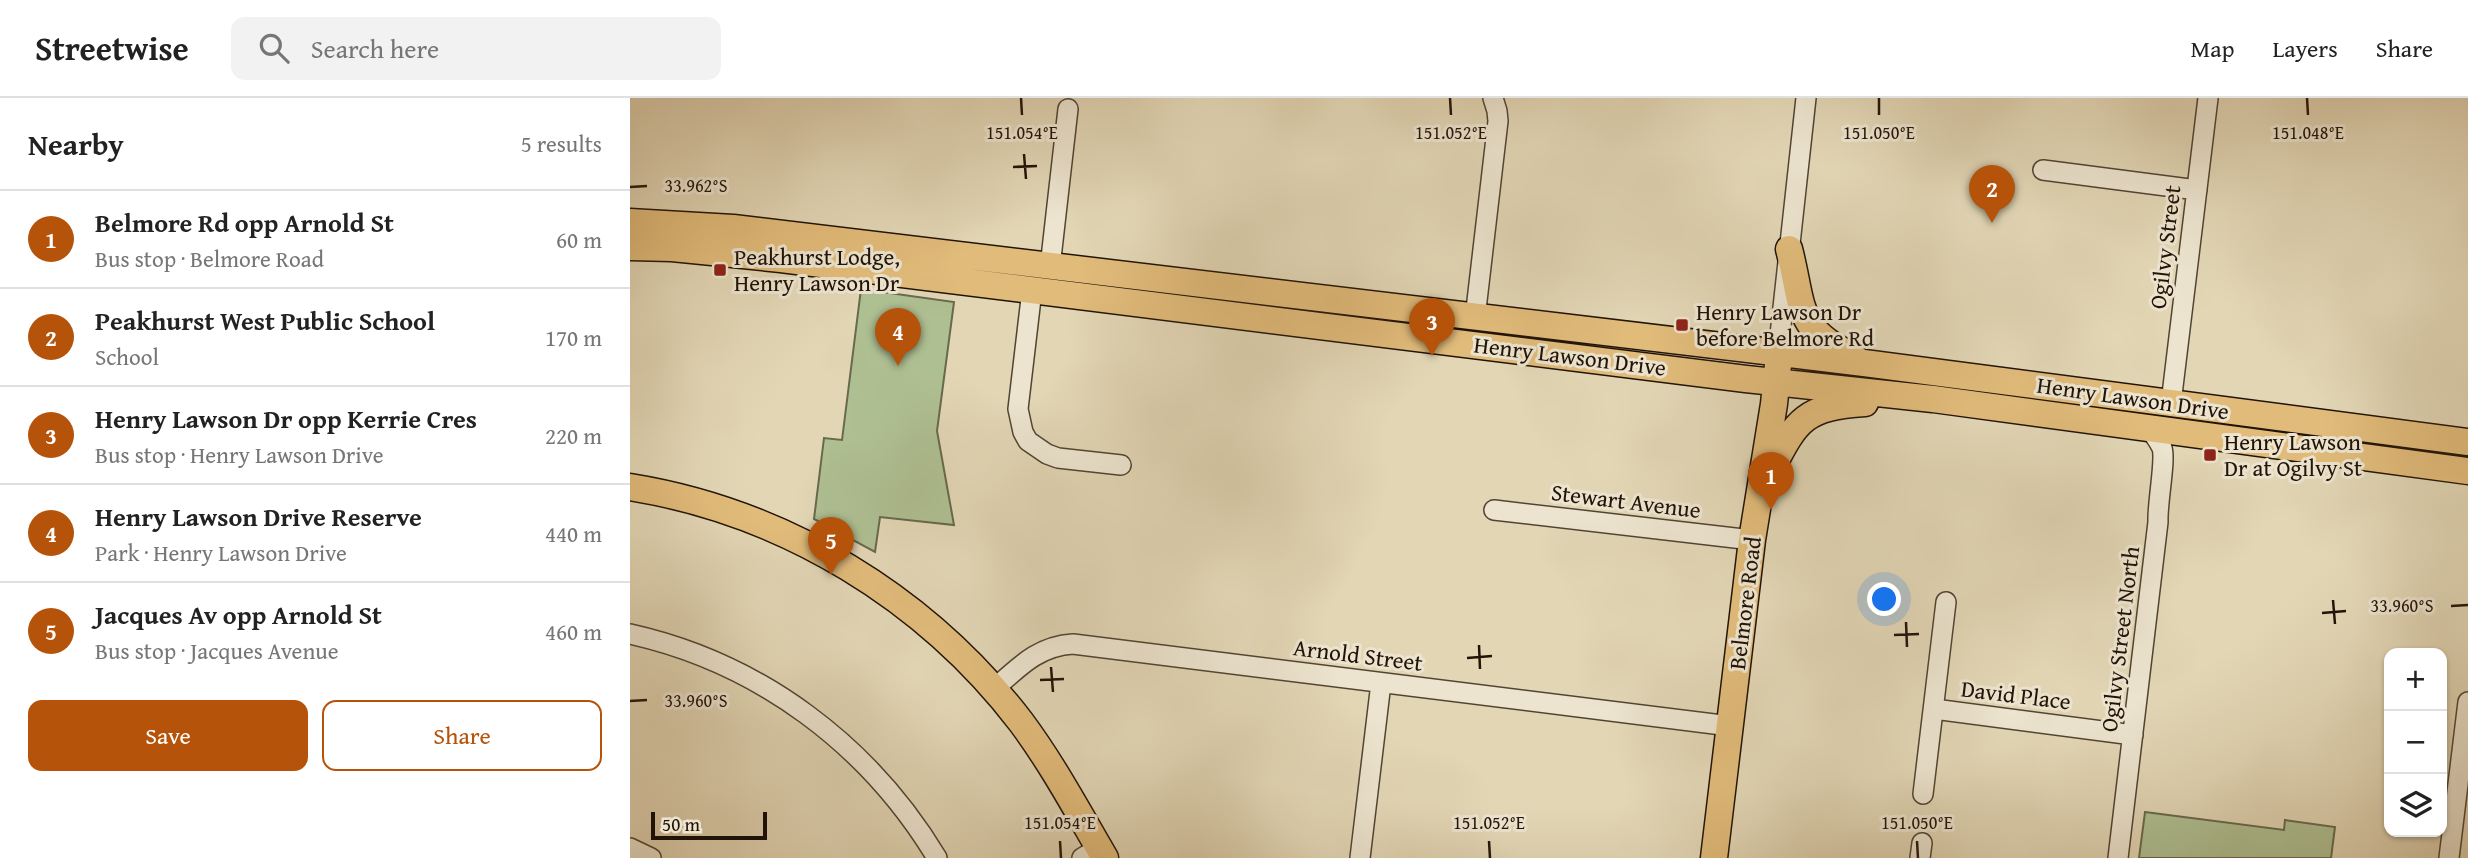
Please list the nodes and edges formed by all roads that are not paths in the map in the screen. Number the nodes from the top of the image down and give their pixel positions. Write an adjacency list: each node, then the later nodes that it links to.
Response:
1 (1493, 98): 12 (street)
2 (1806, 98): 9 (street, Belmore Road)
3 (2208, 98): 6 (street, Ogilvy Street)
4 (1068, 109): 10 (street)
5 (2043, 170): 6 (street)
6 (2197, 190): 17 (street, Ogilvy Street)
7 (630, 222): 10 (main road, Henry Lawson Drive)
8 (630, 247): 11 (main road, Henry Lawson Drive)
9 (1789, 249): 13 (street, Belmore Road); 14 (main road)
10 (1050, 267): 12 (main road, Henry Lawson Drive)
11 (1032, 290): 15 (main road, Henry Lawson Drive); 20 (street)
12 (1475, 318): 13 (main road, Henry Lawson Drive)
13 (1778, 353): 14 (main road, Henry Lawson Drive); 15 (main road, Belmore Road)
14 (1864, 363): 17 (main road, Henry Lawson Drive)
15 (1777, 383): 16 (main road, Henry Lawson Drive); 23 (main road, Belmore Road)
16 (1933, 399): 18 (main road, Henry Lawson Drive); 23 (main road)
17 (2171, 403): 19 (main road, Henry Lawson Drive)
18 (2150, 429): 21 (main road, Henry Lawson Drive); 33 (street, Ogilvy Street North)
19 (2468, 442)
20 (1121, 465)
21 (2468, 471)
22 (630, 487): 29 (main road)
23 (1758, 495): 25 (main road, Belmore Road)
24 (1494, 510): 25 (street, Stewart Avenue)
25 (1752, 540): 32 (main road, Belmore Road)
26 (1946, 601): 31 (street, David Place)
27 (630, 634): 38 (street)
28 (1381, 683): 29 (street, Arnold Street); 32 (street, Arnold Street); 39 (street)
29 (994, 689): 36 (main road)
30 (2468, 702): 42 (street)
31 (1934, 709): 33 (street, David Place); 34 (street, David Place)
32 (1730, 726): 40 (main road, Belmore Road)
33 (2133, 735): 41 (street, Ogilvy Street North)
34 (1923, 794)
35 (630, 848): 37 (street)
36 (1095, 855)
37 (651, 858)
38 (937, 858)
39 (1360, 858)
40 (1714, 858)
41 (2118, 858)
42 (2449, 858)

